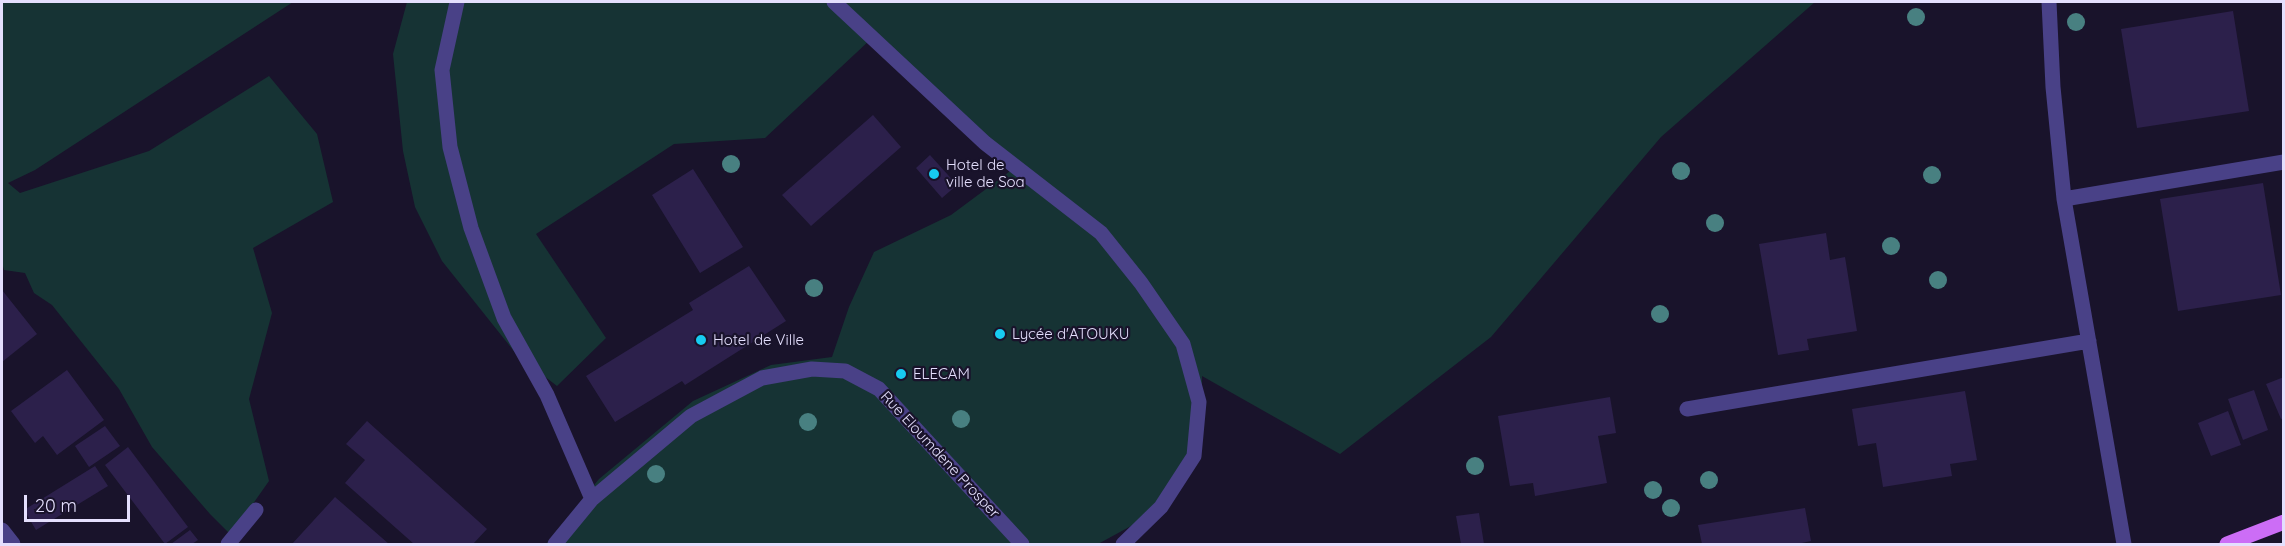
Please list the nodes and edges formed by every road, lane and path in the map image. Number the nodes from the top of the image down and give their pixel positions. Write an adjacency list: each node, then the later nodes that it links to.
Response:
1 (457, 2): 8 (street)
2 (834, 2): 16 (street)
3 (2049, 2): 5 (street)
4 (2283, 162): 5 (street)
5 (2064, 199): 6 (street)
6 (2089, 341): 7 (street); 17 (street)
7 (1687, 409)
8 (592, 498): 14 (street, Rue Eloumdene Prosper); 15 (street, Rue Eloumdene Prosper)
9 (256, 510): 13 (street)
10 (2283, 522): 18 (main road)
11 (2, 530): 12 (street)
12 (13, 544)
13 (228, 544)
14 (555, 544)
15 (1022, 544)
16 (1123, 544)
17 (2124, 544)
18 (2227, 544)

